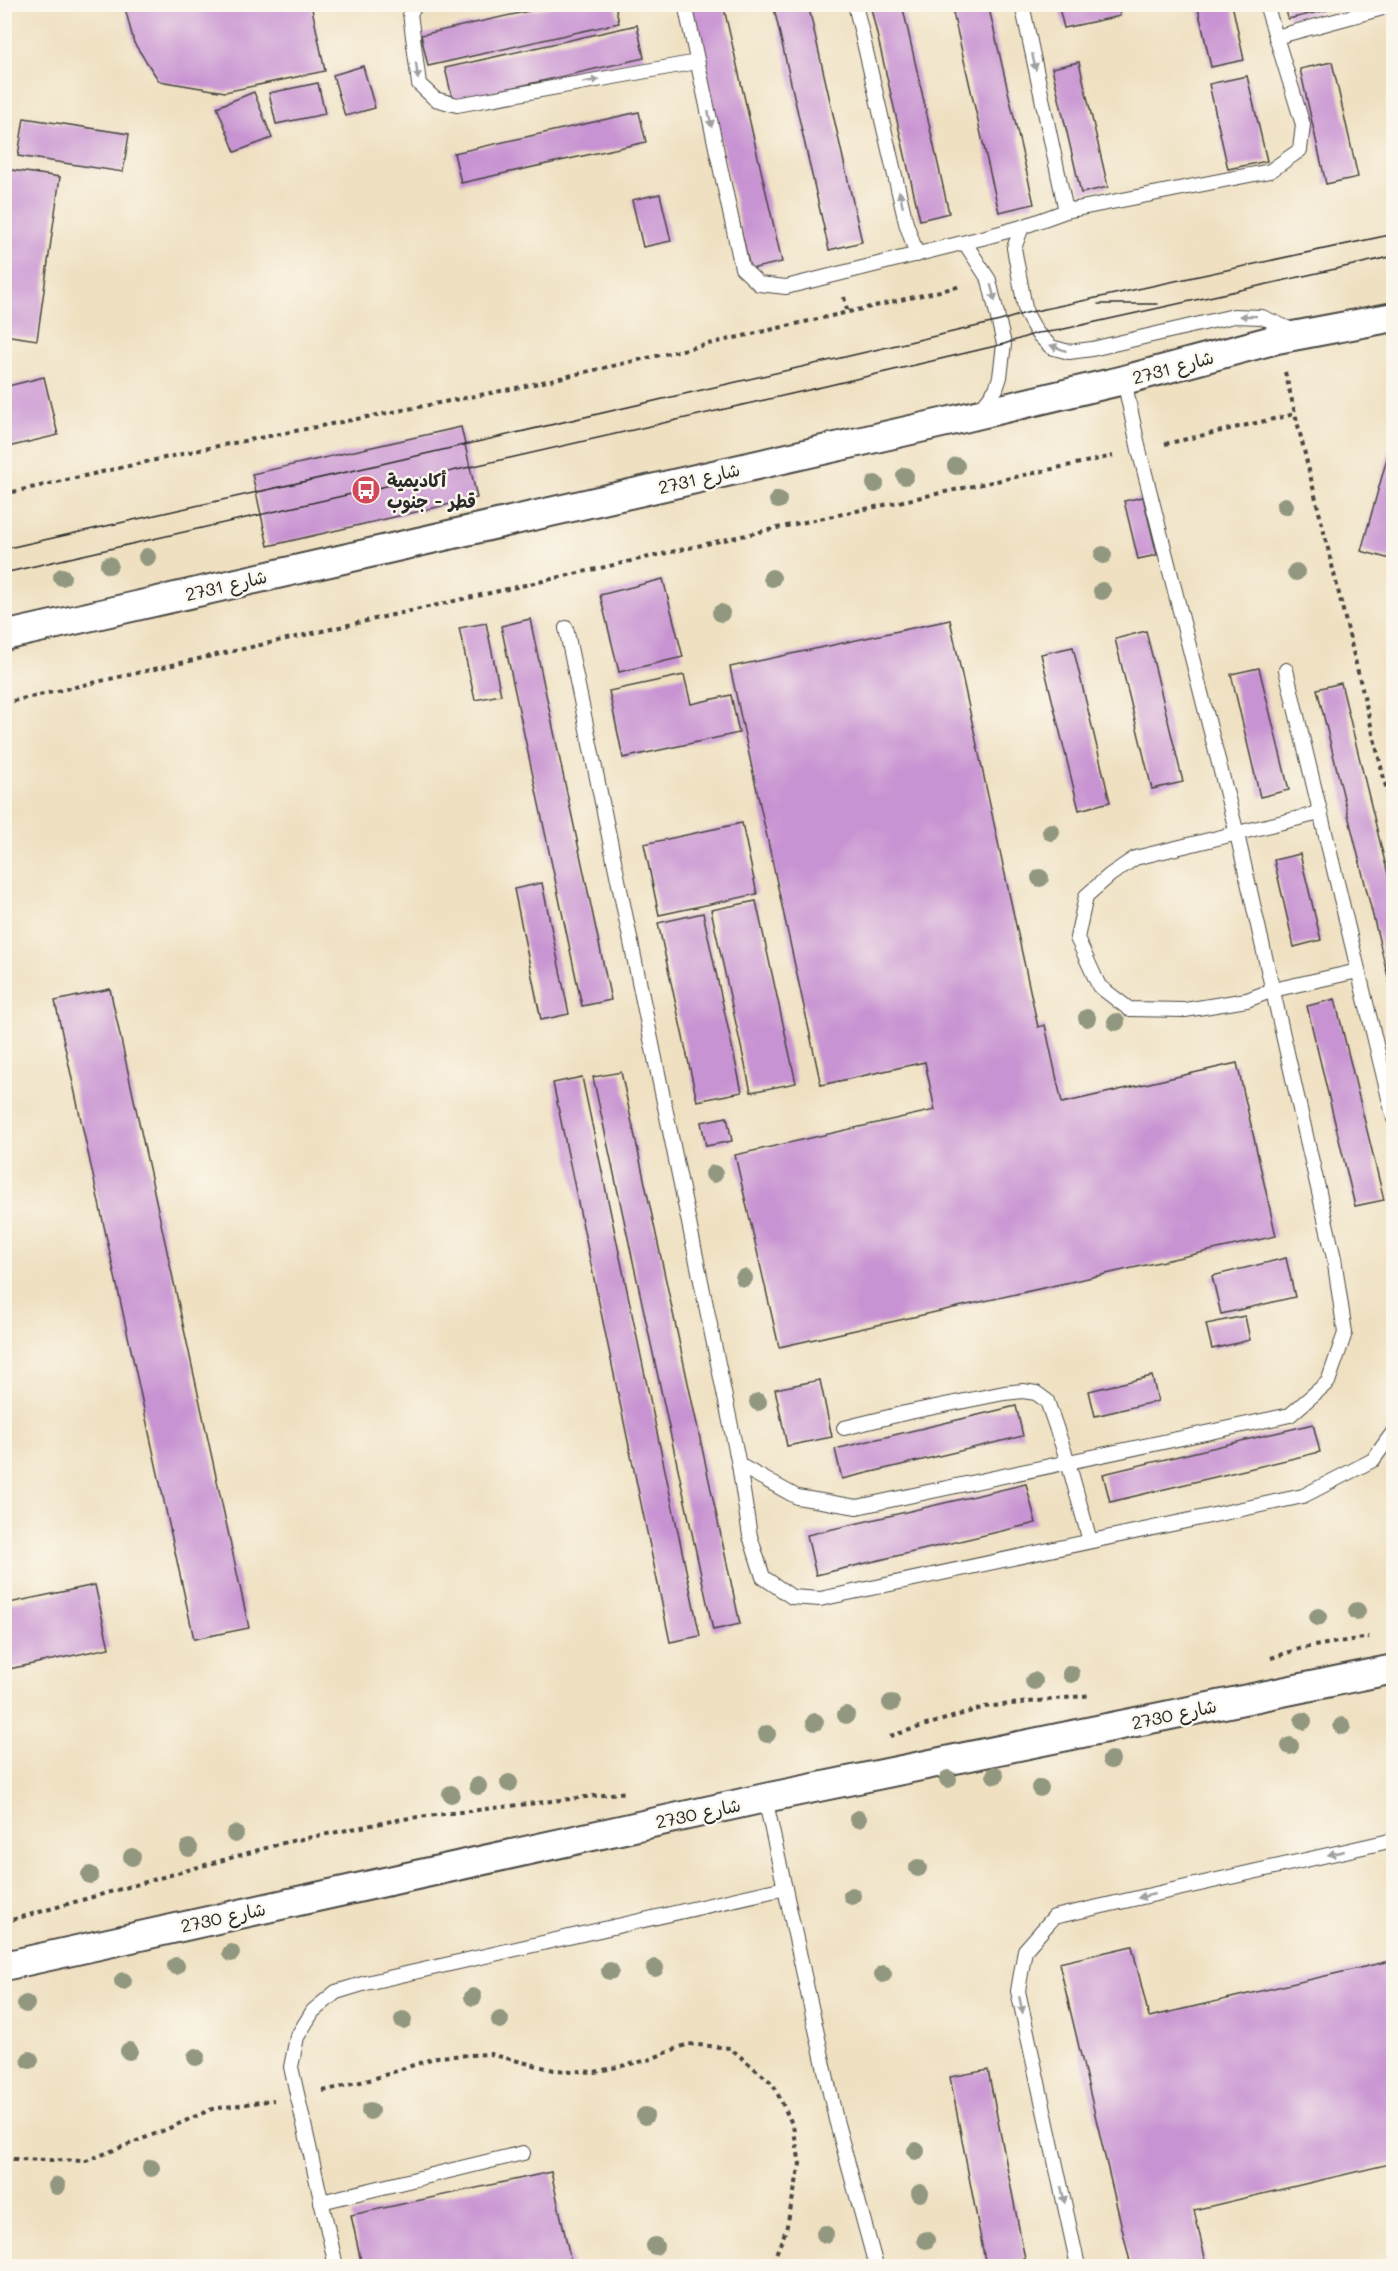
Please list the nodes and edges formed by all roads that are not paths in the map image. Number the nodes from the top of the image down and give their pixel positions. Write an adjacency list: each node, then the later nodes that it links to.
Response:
1 (417, 4): 8 (lane, one-way to 8)
2 (685, 4): 8 (lane)
3 (855, 4): 12 (lane, one-way to 3)
4 (1022, 4): 9 (lane, one-way to 9)
5 (1266, 4): 7 (lane)
6 (1394, 5): 7 (lane)
7 (1276, 37): 9 (lane)
8 (697, 62): 12 (lane, one-way to 12)
9 (1066, 211): 10 (lane)
10 (1022, 227): 11 (lane); 14 (lane, one-way to 10)
11 (965, 243): 12 (lane); 16 (lane, one-way to 16)
12 (917, 255)
13 (1394, 317): 14 (street, شارع 2731)
14 (1290, 337): 15 (street, شارع 2731)
15 (1124, 380): 16 (street, شارع 2731); 21 (lane)
16 (977, 414): 18 (street, شارع 2731)
17 (566, 628): 28 (lane)
18 (4, 636)
19 (1286, 670): 20 (lane)
20 (1320, 813): 21 (lane); 22 (lane)
21 (1237, 834): 23 (lane); 23 (lane)
22 (1358, 971): 23 (lane); 24 (lane)
23 (1273, 990): 27 (lane)
24 (1394, 1119)
25 (844, 1428): 27 (lane)
26 (1394, 1431): 29 (lane)
27 (1068, 1462): 28 (lane); 29 (lane)
28 (739, 1465): 29 (lane)
29 (1090, 1541)
30 (1394, 1669): 31 (street, شارع 2730)
31 (765, 1798): 33 (lane); 34 (street, شارع 2730)
32 (1394, 1840): 39 (lane, one-way to 39)
33 (785, 1888): 36 (lane); 38 (lane)
34 (4, 1966)
35 (523, 2153): 36 (lane)
36 (321, 2202): 37 (lane)
37 (336, 2266)
38 (876, 2266)
39 (1078, 2266)

